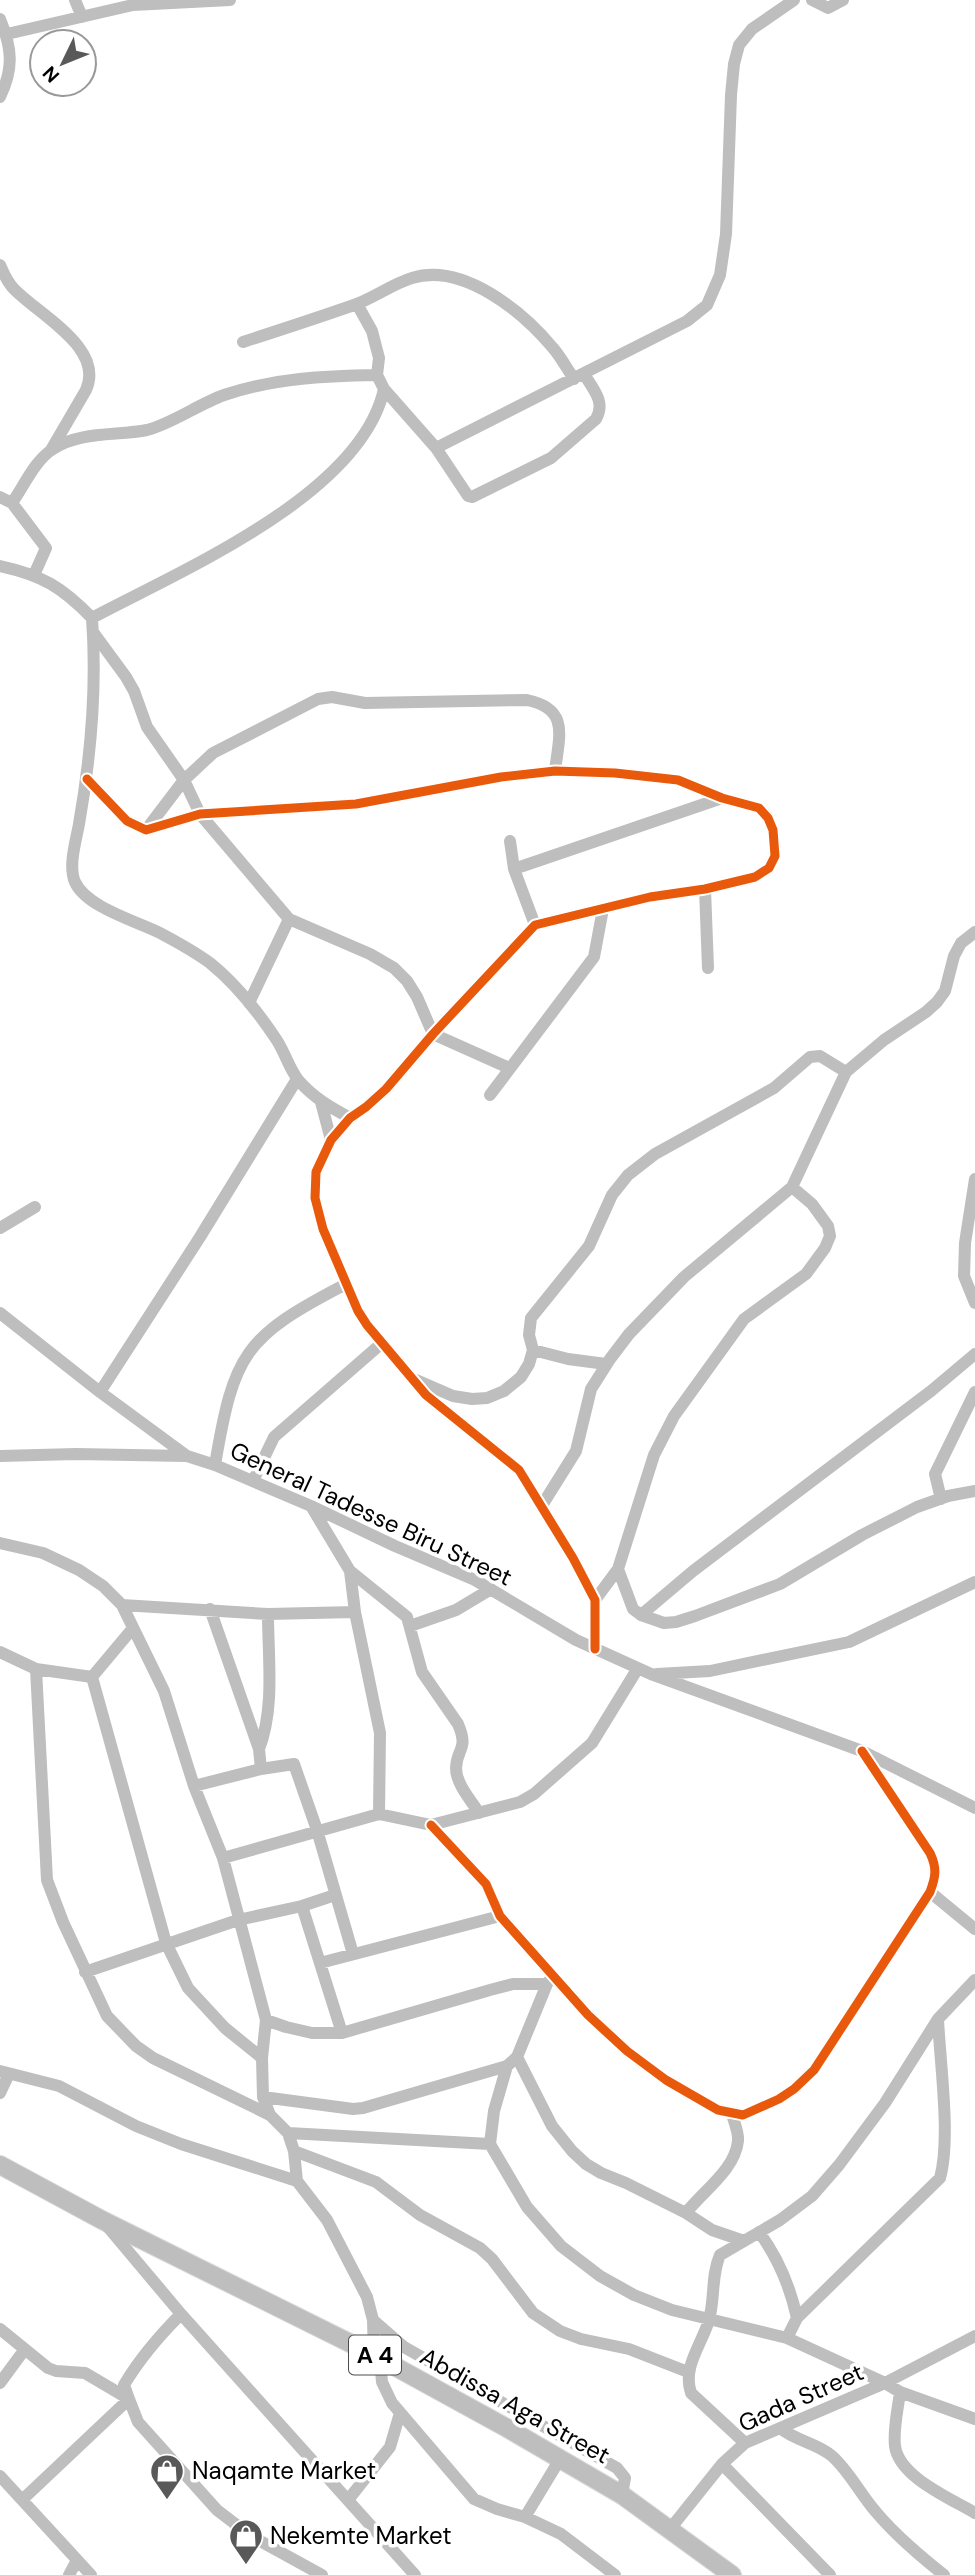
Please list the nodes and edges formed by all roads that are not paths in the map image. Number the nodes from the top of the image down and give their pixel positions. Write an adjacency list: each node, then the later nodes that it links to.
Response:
1 (75, 0): 6 (street)
2 (230, 0): 6 (street)
3 (794, 0): 13 (street)
4 (812, 0): 5 (street)
5 (843, 0)
6 (82, 16): 7 (street)
7 (2, 27): 8 (street)
8 (0, 97)
9 (0, 265): 16 (street)
10 (357, 304): 11 (street); 12 (street); 13 (street)
11 (243, 342)
12 (377, 375): 14 (street); 16 (street)
13 (579, 376): 15 (street); 15 (street)
14 (384, 389): 15 (street); 20 (street)
15 (436, 448)
16 (51, 450): 17 (street)
17 (6, 500): 19 (street)
18 (0, 566): 19 (street)
19 (34, 575): 20 (street)
20 (93, 625): 22 (street); 23 (street)
21 (555, 771): 23 (street); 24 (street); 25 (street)
22 (87, 779): 26 (street); 35 (street)
23 (184, 780): 25 (street); 26 (street)
24 (722, 798): 28 (street); 29 (street)
25 (200, 814): 26 (street); 31 (street)
26 (146, 830)
27 (510, 841): 28 (street)
28 (514, 869): 32 (street)
29 (705, 889): 30 (street); 34 (street)
30 (603, 909): 32 (street); 37 (street)
31 (289, 919): 35 (street); 36 (street)
32 (534, 925): 36 (street)
33 (975, 932): 38 (street)
34 (708, 968)
35 (249, 1003): 39 (street)
36 (433, 1034): 37 (street); 42 (street)
37 (509, 1068): 40 (street)
38 (845, 1072): 45 (street); 52 (street)
39 (297, 1079): 41 (street); 56 (street)
40 (490, 1095)
41 (321, 1102): 42 (street); 43 (street)
42 (350, 1118): 43 (street)
43 (331, 1140): 48 (street)
44 (975, 1179): 49 (street)
45 (792, 1188): 54 (street); 67 (street)
46 (35, 1207): 47 (street)
47 (0, 1228)
48 (346, 1284): 51 (street); 60 (street)
49 (975, 1303)
50 (0, 1313): 56 (street)
51 (382, 1343): 55 (street); 61 (street)
52 (533, 1350): 54 (street); 55 (street)
53 (975, 1354): 76 (street)
54 (606, 1364): 65 (street)
55 (413, 1378): 65 (street)
56 (100, 1392): 59 (street)
57 (975, 1392): 63 (street)
58 (0, 1456): 59 (street, General Tadesse Biru Street)
59 (187, 1456): 60 (street, General Tadesse Biru Street)
60 (215, 1465): 61 (street, General Tadesse Biru Street)
61 (253, 1481): 64 (street, General Tadesse Biru Street)
62 (975, 1490): 63 (street)
63 (941, 1499): 76 (street)
64 (311, 1506): 68 (street); 70 (street, General Tadesse Biru Street)
65 (541, 1507): 71 (street)
66 (0, 1543): 72 (street)
67 (618, 1569): 71 (street); 76 (street)
68 (350, 1571): 74 (street); 77 (street)
69 (975, 1582): 83 (street)
70 (491, 1589): 77 (street); 79 (street, General Tadesse Biru Street)
71 (594, 1600): 79 (street)
72 (122, 1605): 73 (street); 78 (street)
73 (210, 1609): 75 (street); 85 (street)
74 (355, 1612): 75 (street); 90 (street)
75 (268, 1614): 85 (street)
76 (641, 1615)
77 (410, 1626): 91 (street)
78 (133, 1628): 84 (street); 88 (street)
79 (595, 1648): 81 (street, General Tadesse Biru Street)
80 (0, 1652): 82 (street)
81 (638, 1668): 83 (street, General Tadesse Biru Street); 91 (street)
82 (36, 1669): 84 (street); 104 (street)
83 (650, 1674): 86 (street, General Tadesse Biru Street)
84 (92, 1676): 101 (street)
85 (259, 1749): 87 (street)
86 (862, 1751): 89 (street, General Tadesse Biru Street); 95 (street)
87 (261, 1769): 88 (street); 93 (street)
88 (194, 1786): 94 (street)
89 (975, 1808)
90 (379, 1814): 92 (street); 93 (street)
91 (479, 1814): 92 (street)
92 (431, 1825): 98 (street)
93 (317, 1830): 94 (street); 96 (street)
94 (223, 1858): 99 (street)
95 (930, 1892): 100 (street); 115 (street)
96 (335, 1895): 97 (street); 102 (street)
97 (302, 1906): 99 (street); 103 (street)
98 (499, 1916): 102 (street); 105 (street)
99 (238, 1920): 101 (street); 108 (street)
100 (975, 1929)
101 (166, 1943): 104 (street); 110 (street)
102 (353, 1954): 103 (street)
103 (320, 1963): 109 (street)
104 (85, 1972): 116 (street)
105 (550, 1979): 109 (street); 111 (street); 115 (street)
106 (975, 1980): 107 (street)
107 (938, 2019): 124 (street); 127 (street)
108 (266, 2020): 109 (street); 110 (street)
109 (342, 2033)
110 (261, 2058): 114 (street)
111 (512, 2062): 114 (street); 118 (street); 122 (street)
112 (4, 2072): 113 (street); 121 (street)
113 (0, 2093)
114 (263, 2097): 116 (street)
115 (732, 2114): 122 (street)
116 (270, 2115): 117 (street)
117 (288, 2133): 118 (street); 119 (street)
118 (490, 2144): 128 (street)
119 (294, 2151): 121 (street); 135 (street)
120 (0, 2165): 123 (highway, Abdissa Aga Street / A 4)
121 (297, 2181): 129 (street)
122 (686, 2213): 125 (street)
123 (102, 2220): 126 (street); 134 (highway, Abdissa Aga Street / A 4)
124 (759, 2232): 125 (street); 127 (street)
125 (744, 2241): 128 (street)
126 (181, 2314): 139 (street); 149 (street)
127 (797, 2318): 132 (street)
128 (709, 2319): 132 (street); 135 (street)
129 (373, 2320): 134 (street); 147 (street)
130 (0, 2329): 133 (street)
131 (975, 2336): 136 (street, Gada Street)
132 (787, 2338): 136 (street)
133 (25, 2349): 137 (street); 139 (street)
134 (377, 2357): 140 (street); 144 (highway, Abdissa Aga Street / A 4)
135 (688, 2372): 143 (street)
136 (885, 2382): 138 (street); 142 (street, Gada Street)
137 (0, 2383)
138 (900, 2392): 141 (street); 150 (street)
139 (129, 2399): 148 (street); 156 (street)
140 (400, 2413): 149 (street); 151 (street)
141 (975, 2418)
142 (780, 2428): 143 (street, Gada Street); 161 (street)
143 (745, 2443): 145 (street, Gada Street)
144 (560, 2459): 147 (highway, Abdissa Aga Street / A 4); 151 (street)
145 (722, 2465): 152 (street, Gada Street); 160 (street)
146 (0, 2476): 148 (street)
147 (622, 2495): 152 (highway, Abdissa Aga Street / A 4)
148 (22, 2500): 153 (street)
149 (348, 2500): 157 (street)
150 (975, 2513)
151 (524, 2517): 158 (street)
152 (670, 2529): 159 (highway, Abdissa Aga Street / A 4)
153 (77, 2560): 154 (street); 155 (street)
154 (69, 2575)
155 (91, 2575)
156 (322, 2575)
157 (415, 2575)
158 (615, 2575)
159 (732, 2575)
160 (831, 2575)
161 (944, 2575)

